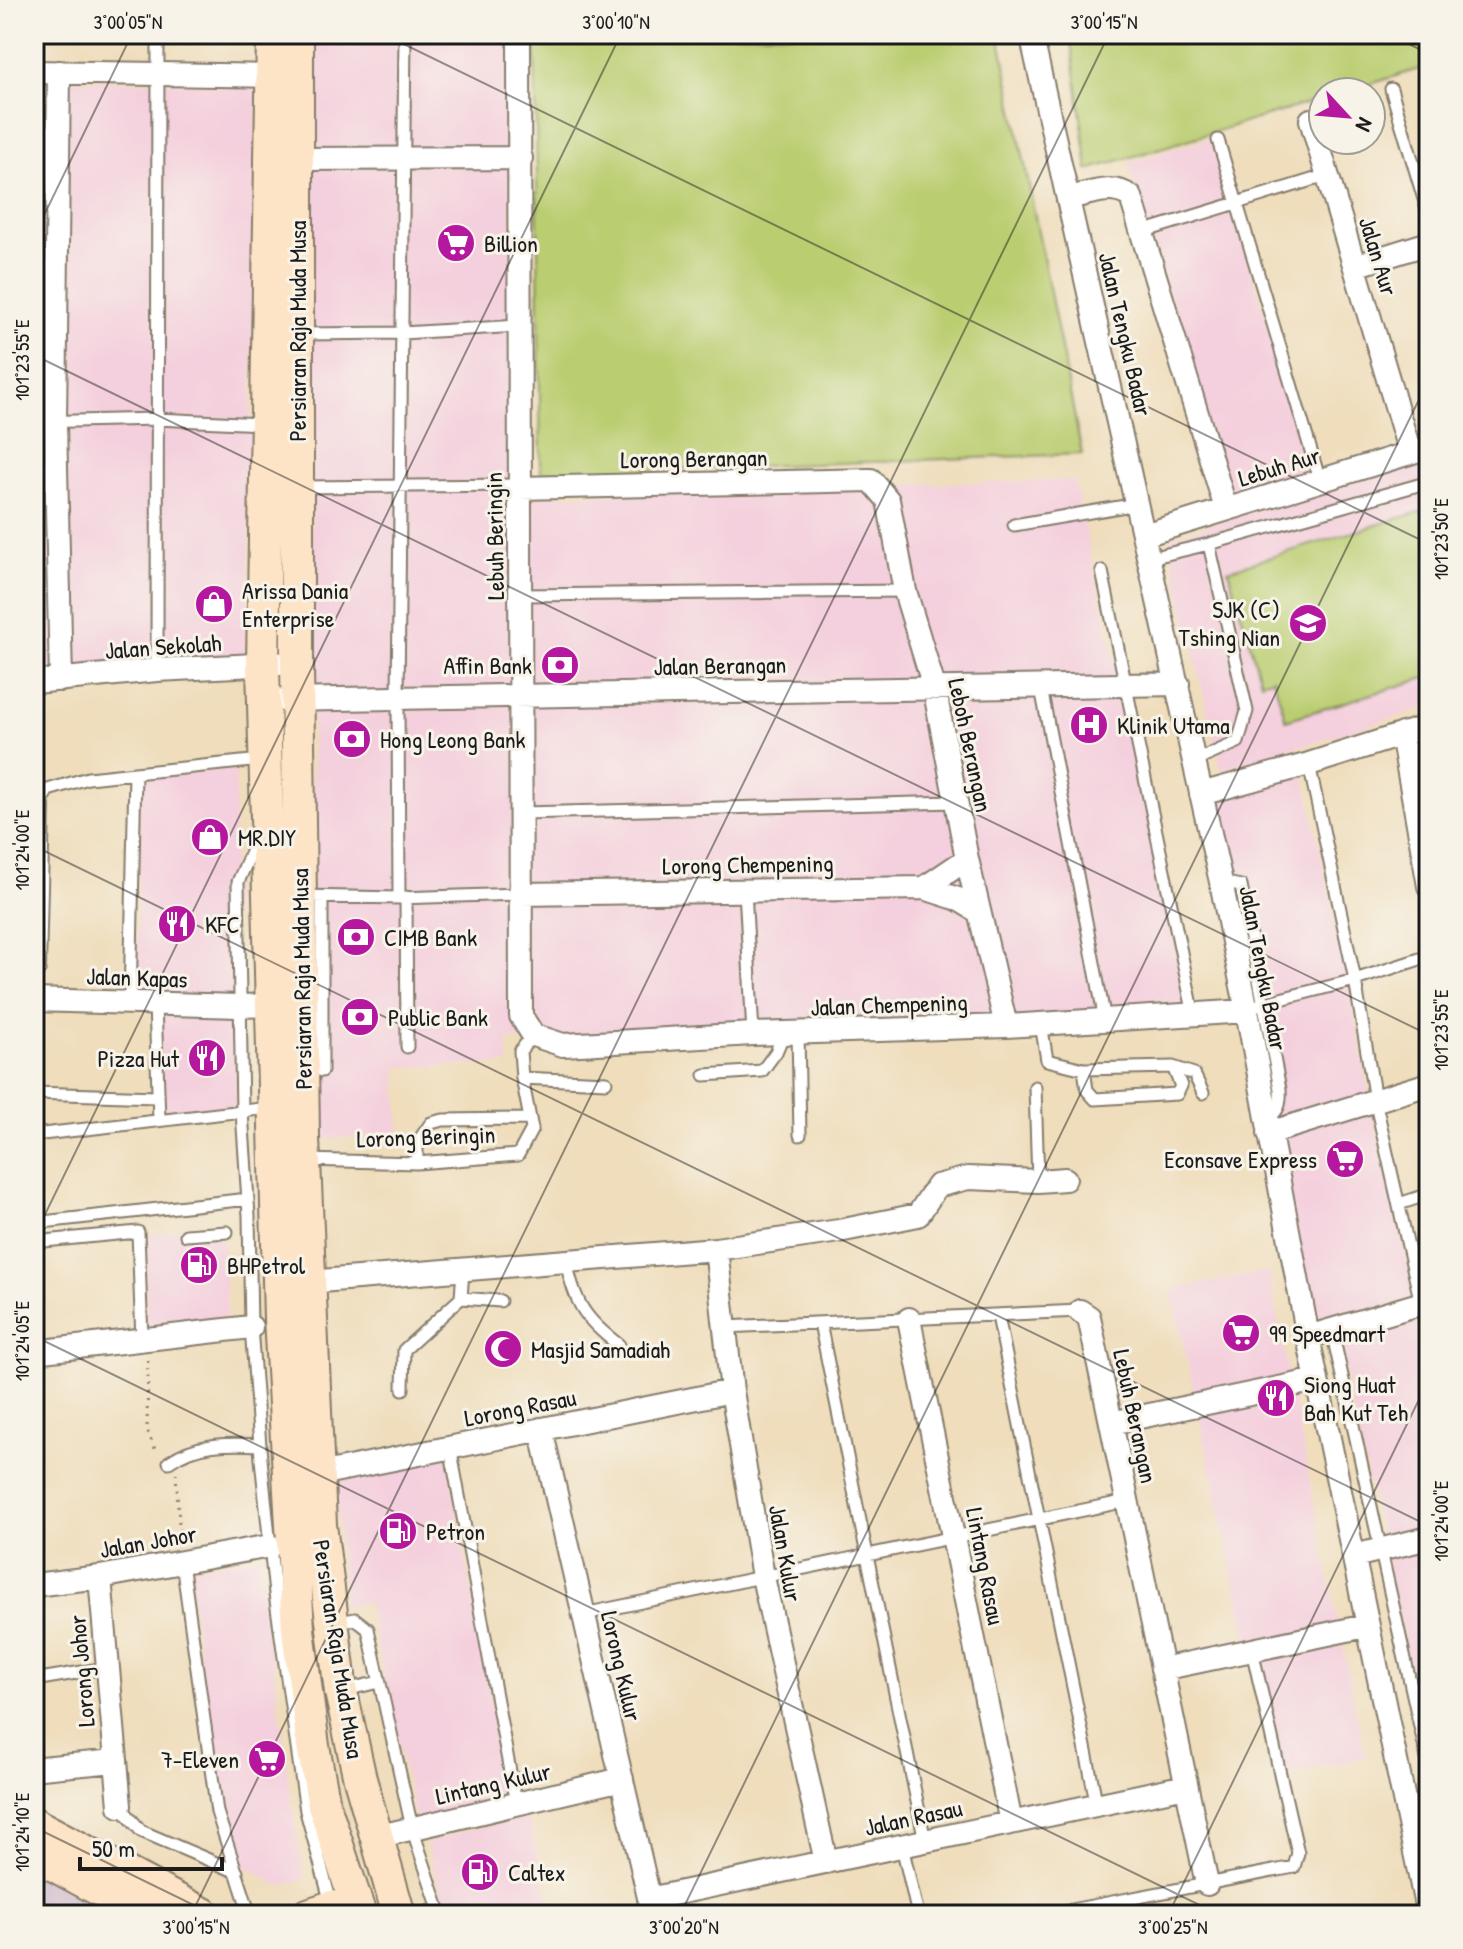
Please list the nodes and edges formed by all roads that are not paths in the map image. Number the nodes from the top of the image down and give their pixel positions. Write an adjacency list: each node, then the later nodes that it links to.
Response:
1 (158, 34): 9 (lane)
2 (273, 34): 10 (main road, Persiaran Raja Muda Musa)
3 (297, 34): 15 (main road, Persiaran Raja Muda Musa)
4 (405, 34): 16 (lane)
5 (519, 34): 14 (street, Lebuh Beringin)
6 (1031, 34): 20 (street, Jalan Tengku Badar)
7 (34, 72): 8 (street)
8 (59, 72): 9 (street); 19 (street)
9 (157, 74): 10 (street); 29 (lane)
10 (273, 76): 31 (main road, Persiaran Raja Muda Musa)
11 (1391, 89): 22 (lane)
12 (1218, 140): 21 (lane)
13 (1322, 156): 17 (street, Jalan Aur)
14 (521, 158): 16 (street); 26 (street, Lebuh Beringin)
15 (297, 159): 16 (street); 28 (main road, Persiaran Raja Muda Musa)
16 (403, 160): 27 (lane)
17 (1328, 175): 21 (lane); 25 (street, Jalan Aur)
18 (34, 177): 19 (lane)
19 (58, 178): 30 (street)
20 (1068, 198): 23 (street); 39 (street, Jalan Tengku Badar)
21 (1237, 203): 23 (lane); 34 (lane)
22 (1429, 216)
23 (1142, 232): 40 (street)
24 (1429, 243): 25 (street)
25 (1355, 266): 32 (street, Jalan Aur)
26 (520, 326): 27 (lane); 37 (street, Lebuh Beringin)
27 (402, 333): 28 (lane); 38 (lane)
28 (297, 334): 36 (main road, Persiaran Raja Muda Musa)
29 (157, 419): 30 (lane); 31 (lane); 50 (lane)
30 (44, 423): 51 (street)
31 (267, 424): 49 (main road, Persiaran Raja Muda Musa)
32 (1420, 450): 34 (street, Lebuh Aur)
33 (871, 480): 37 (street, Lorong Berangan); 46 (street, Leboh Berangan)
34 (1320, 481): 40 (street, Lebuh Aur)
35 (1429, 482): 43 (lane)
36 (297, 487): 38 (lane); 48 (main road, Persiaran Raja Muda Musa)
37 (519, 487): 38 (lane); 47 (street, Lebuh Beringin)
38 (402, 488): 58 (lane)
39 (1138, 504): 41 (lane); 42 (street, Jalan Tengku Badar)
40 (1226, 509): 42 (street, Lebuh Aur)
41 (1014, 525)
42 (1144, 535): 44 (street, Jalan Tengku Badar)
43 (1209, 544): 44 (lane); 64 (lane)
44 (1150, 558): 53 (street, Jalan Tengku Badar)
45 (1102, 571): 54 (lane)
46 (905, 591): 47 (lane); 55 (street, Leboh Berangan)
47 (521, 595): 57 (street, Lebuh Beringin)
48 (297, 663): 49 (street, Jalan Sekolah); 59 (main road, Persiaran Raja Muda Musa)
49 (263, 665): 50 (street, Jalan Sekolah); 60 (main road, Persiaran Raja Muda Musa)
50 (157, 670): 51 (street, Jalan Sekolah)
51 (61, 680): 52 (street, Jalan Sekolah)
52 (34, 682)
53 (1178, 684): 54 (street, Jalan Berangan); 64 (street, Jalan Tengku Badar)
54 (1126, 686): 56 (street, Jalan Berangan); 87 (lane)
55 (934, 687): 56 (street, Jalan Berangan); 57 (street, Jalan Berangan); 68 (street, Leboh Berangan)
56 (1041, 688): 88 (lane)
57 (520, 695): 58 (street, Jalan Berangan); 70 (street, Lebuh Beringin)
58 (398, 698): 59 (street, Jalan Berangan); 77 (lane)
59 (298, 699): 60 (street, Jalan Berangan); 76 (main road, Persiaran Raja Muda Musa)
60 (264, 701): 63 (main road, Persiaran Raja Muda Musa)
61 (1429, 726): 62 (street)
62 (1402, 734): 65 (street); 72 (street)
63 (265, 759): 66 (lane); 85 (main road, Persiaran Raja Muda Musa)
64 (1193, 762): 67 (street, Jalan Tengku Badar)
65 (1309, 764): 67 (street); 81 (lane)
66 (135, 773): 69 (lane); 83 (lane)
67 (1201, 794): 86 (street, Jalan Tengku Badar)
68 (956, 802): 70 (lane); 71 (street, Leboh Berangan)
69 (38, 806): 80 (street)
70 (522, 813): 75 (street, Lebuh Beringin)
71 (967, 859): 73 (street); 78 (street, Leboh Berangan)
72 (1429, 886)
73 (924, 888): 74 (street, Lorong Chempening); 78 (street)
74 (745, 890): 75 (street, Lorong Chempening); 92 (lane)
75 (521, 894): 77 (lane); 93 (street, Lebuh Beringin)
76 (311, 896): 77 (lane); 97 (lane); 114 (main road, Persiaran Raja Muda Musa)
77 (403, 898): 94 (lane)
78 (979, 912): 90 (street, Leboh Berangan)
79 (1429, 956): 81 (lane)
80 (34, 968)
81 (1355, 980): 86 (lane); 106 (lane)
82 (34, 1000): 83 (street, Jalan Kapas)
83 (130, 1003): 84 (street, Jalan Kapas)
84 (155, 1004): 85 (street, Jalan Kapas); 105 (lane)
85 (255, 1005): 107 (main road, Persiaran Raja Muda Musa); 108 (lane)
86 (1255, 1006): 87 (street, Jalan Chempening); 111 (street, Jalan Tengku Badar)
87 (1194, 1015): 88 (street, Jalan Chempening)
88 (1105, 1020): 89 (street, Jalan Chempening)
89 (1041, 1024): 90 (street, Jalan Chempening); 96 (lane)
90 (1006, 1026): 91 (street, Jalan Chempening)
91 (791, 1033): 92 (street, Jalan Chempening); 98 (lane); 113 (lane)
92 (753, 1034): 93 (street, Jalan Chempening)
93 (533, 1035): 99 (lane, Lorong Beringin)
94 (407, 1047)
95 (1173, 1067): 96 (lane); 96 (lane); 104 (lane)
96 (1084, 1069)
97 (322, 1071)
98 (705, 1075)
99 (522, 1078): 100 (lane); 109 (lane, Lorong Beringin)
100 (606, 1082)
101 (1429, 1084): 106 (street)
102 (1035, 1087): 117 (lane)
103 (34, 1093): 105 (lane)
104 (1203, 1093)
105 (156, 1097): 110 (lane)
106 (1375, 1100): 111 (street); 121 (lane)
107 (275, 1108): 108 (lane); 119 (main road, Persiaran Raja Muda Musa)
108 (242, 1112): 110 (lane); 119 (lane)
109 (529, 1119): 115 (lane, Lorong Beringin); 115 (lane)
110 (159, 1120): 112 (lane)
111 (1268, 1126): 142 (street, Jalan Tengku Badar)
112 (34, 1135)
113 (800, 1135)
114 (304, 1160): 115 (lane, Lorong Beringin); 131 (main road, Persiaran Raja Muda Musa)
115 (417, 1163)
116 (1065, 1179): 117 (street)
117 (1038, 1181): 128 (street)
118 (1429, 1194): 121 (lane)
119 (263, 1198): 123 (lane); 123 (lane); 124 (lane); 138 (main road, Persiaran Raja Muda Musa)
120 (34, 1200): 122 (lane)
121 (1399, 1204): 134 (lane)
122 (34, 1215)
123 (249, 1216): 138 (lane)
124 (34, 1223)
125 (227, 1232): 126 (lane)
126 (186, 1235)
127 (34, 1242): 144 (lane)
128 (716, 1249): 129 (street); 140 (street, Jalan Kulur)
129 (566, 1261): 130 (street); 145 (lane)
130 (463, 1270): 131 (street); 132 (lane)
131 (308, 1282): 155 (main road, Persiaran Raja Muda Musa)
132 (461, 1298): 133 (lane); 148 (lane)
133 (500, 1301)
134 (1425, 1302): 141 (street); 143 (lane)
135 (1080, 1311): 136 (lane, Lebuh Berangan); 150 (street, Lebuh Berangan)
136 (998, 1316): 137 (lane, Lebuh Berangan); 157 (lane)
137 (909, 1319): 139 (lane, Lebuh Berangan); 158 (street, Lintang Rasau)
138 (261, 1320): 144 (street); 152 (lane); 198 (main road, Persiaran Raja Muda Musa)
139 (820, 1323): 140 (lane, Lebuh Berangan); 162 (lane)
140 (725, 1327): 149 (street, Jalan Kulur)
141 (1332, 1331): 142 (street); 161 (lane)
142 (1308, 1337): 147 (street, Jalan Tengku Badar)
143 (1429, 1339)
144 (142, 1340): 146 (street)
145 (619, 1345)
146 (34, 1352)
147 (1317, 1380): 150 (street); 163 (street, Jalan Tengku Badar)
148 (403, 1389)
149 (732, 1391): 151 (street, Lorong Rasau); 166 (street, Jalan Kulur)
150 (1111, 1423): 156 (street, Lebuh Berangan)
151 (541, 1429): 153 (street, Lorong Rasau); 168 (street, Lorong Kulur)
152 (260, 1445): 154 (lane); 160 (lane)
153 (450, 1447): 155 (street, Lorong Rasau); 182 (lane)
154 (169, 1462)
155 (319, 1474): 169 (main road, Persiaran Raja Muda Musa)
156 (1127, 1501): 157 (lane); 173 (street, Lebuh Berangan)
157 (1039, 1519): 158 (lane); 184 (lane)
158 (953, 1537): 162 (lane); 185 (street, Lintang Rasau)
159 (1429, 1538): 161 (street)
160 (270, 1546): 164 (street, Jalan Johor); 198 (lane)
161 (1380, 1550): 163 (street); 178 (lane)
162 (867, 1555): 166 (lane); 190 (lane)
163 (1354, 1556): 170 (street, Jalan Tengku Badar)
164 (182, 1562): 165 (street, Jalan Johor); 194 (lane)
165 (100, 1577): 167 (street, Jalan Johor); 172 (street, Lorong Johor)
166 (763, 1577): 168 (lane); 193 (street, Jalan Kulur)
167 (34, 1585)
168 (584, 1614): 180 (street, Lorong Kulur)
169 (331, 1623): 175 (lane); 176 (main road, Persiaran Raja Muda Musa)
170 (1366, 1626): 171 (street); 188 (street, Jalan Tengku Badar)
171 (1252, 1650): 173 (street); 195 (lane)
172 (106, 1668): 174 (lane); 177 (street, Lorong Johor)
173 (1162, 1669): 181 (street, Lebuh Berangan)
174 (34, 1680)
175 (379, 1682): 176 (lane); 187 (lane)
176 (341, 1692): 189 (main road, Persiaran Raja Muda Musa)
177 (115, 1761): 179 (street); 183 (street, Lorong Johor)
178 (1429, 1767)
179 (41, 1768)
180 (622, 1779): 182 (street, Lintang Kulur); 196 (street, Lorong Kulur)
181 (1186, 1786): 184 (street, Jalan Rasau); 195 (street, Lebuh Berangan)
182 (516, 1804): 187 (street, Lintang Kulur)
183 (120, 1806): 194 (lane, Lorong Johor)
184 (1097, 1806): 185 (street, Jalan Rasau)
185 (1011, 1823): 190 (street, Jalan Rasau)
186 (34, 1824): 200 (main road)
187 (412, 1828): 189 (street, Lintang Kulur); 197 (lane)
188 (1420, 1828): 206 (street, Jalan Tengku Badar)
189 (376, 1837): 202 (main road, Persiaran Raja Muda Musa)
190 (925, 1841): 191 (street, Jalan Rasau)
191 (902, 1846): 193 (street, Jalan Rasau); 204 (lane)
192 (34, 1854): 199 (main road)
193 (826, 1862): 196 (street, Jalan Rasau)
194 (237, 1872): 201 (lane)
195 (1207, 1884): 205 (lane)
196 (651, 1907)
197 (440, 1912): 203 (lane)
198 (334, 1913)
199 (146, 1915)
200 (205, 1915)
201 (250, 1915)
202 (399, 1915)
203 (409, 1915)
204 (918, 1915)
205 (1045, 1915)
206 (1428, 1915)

